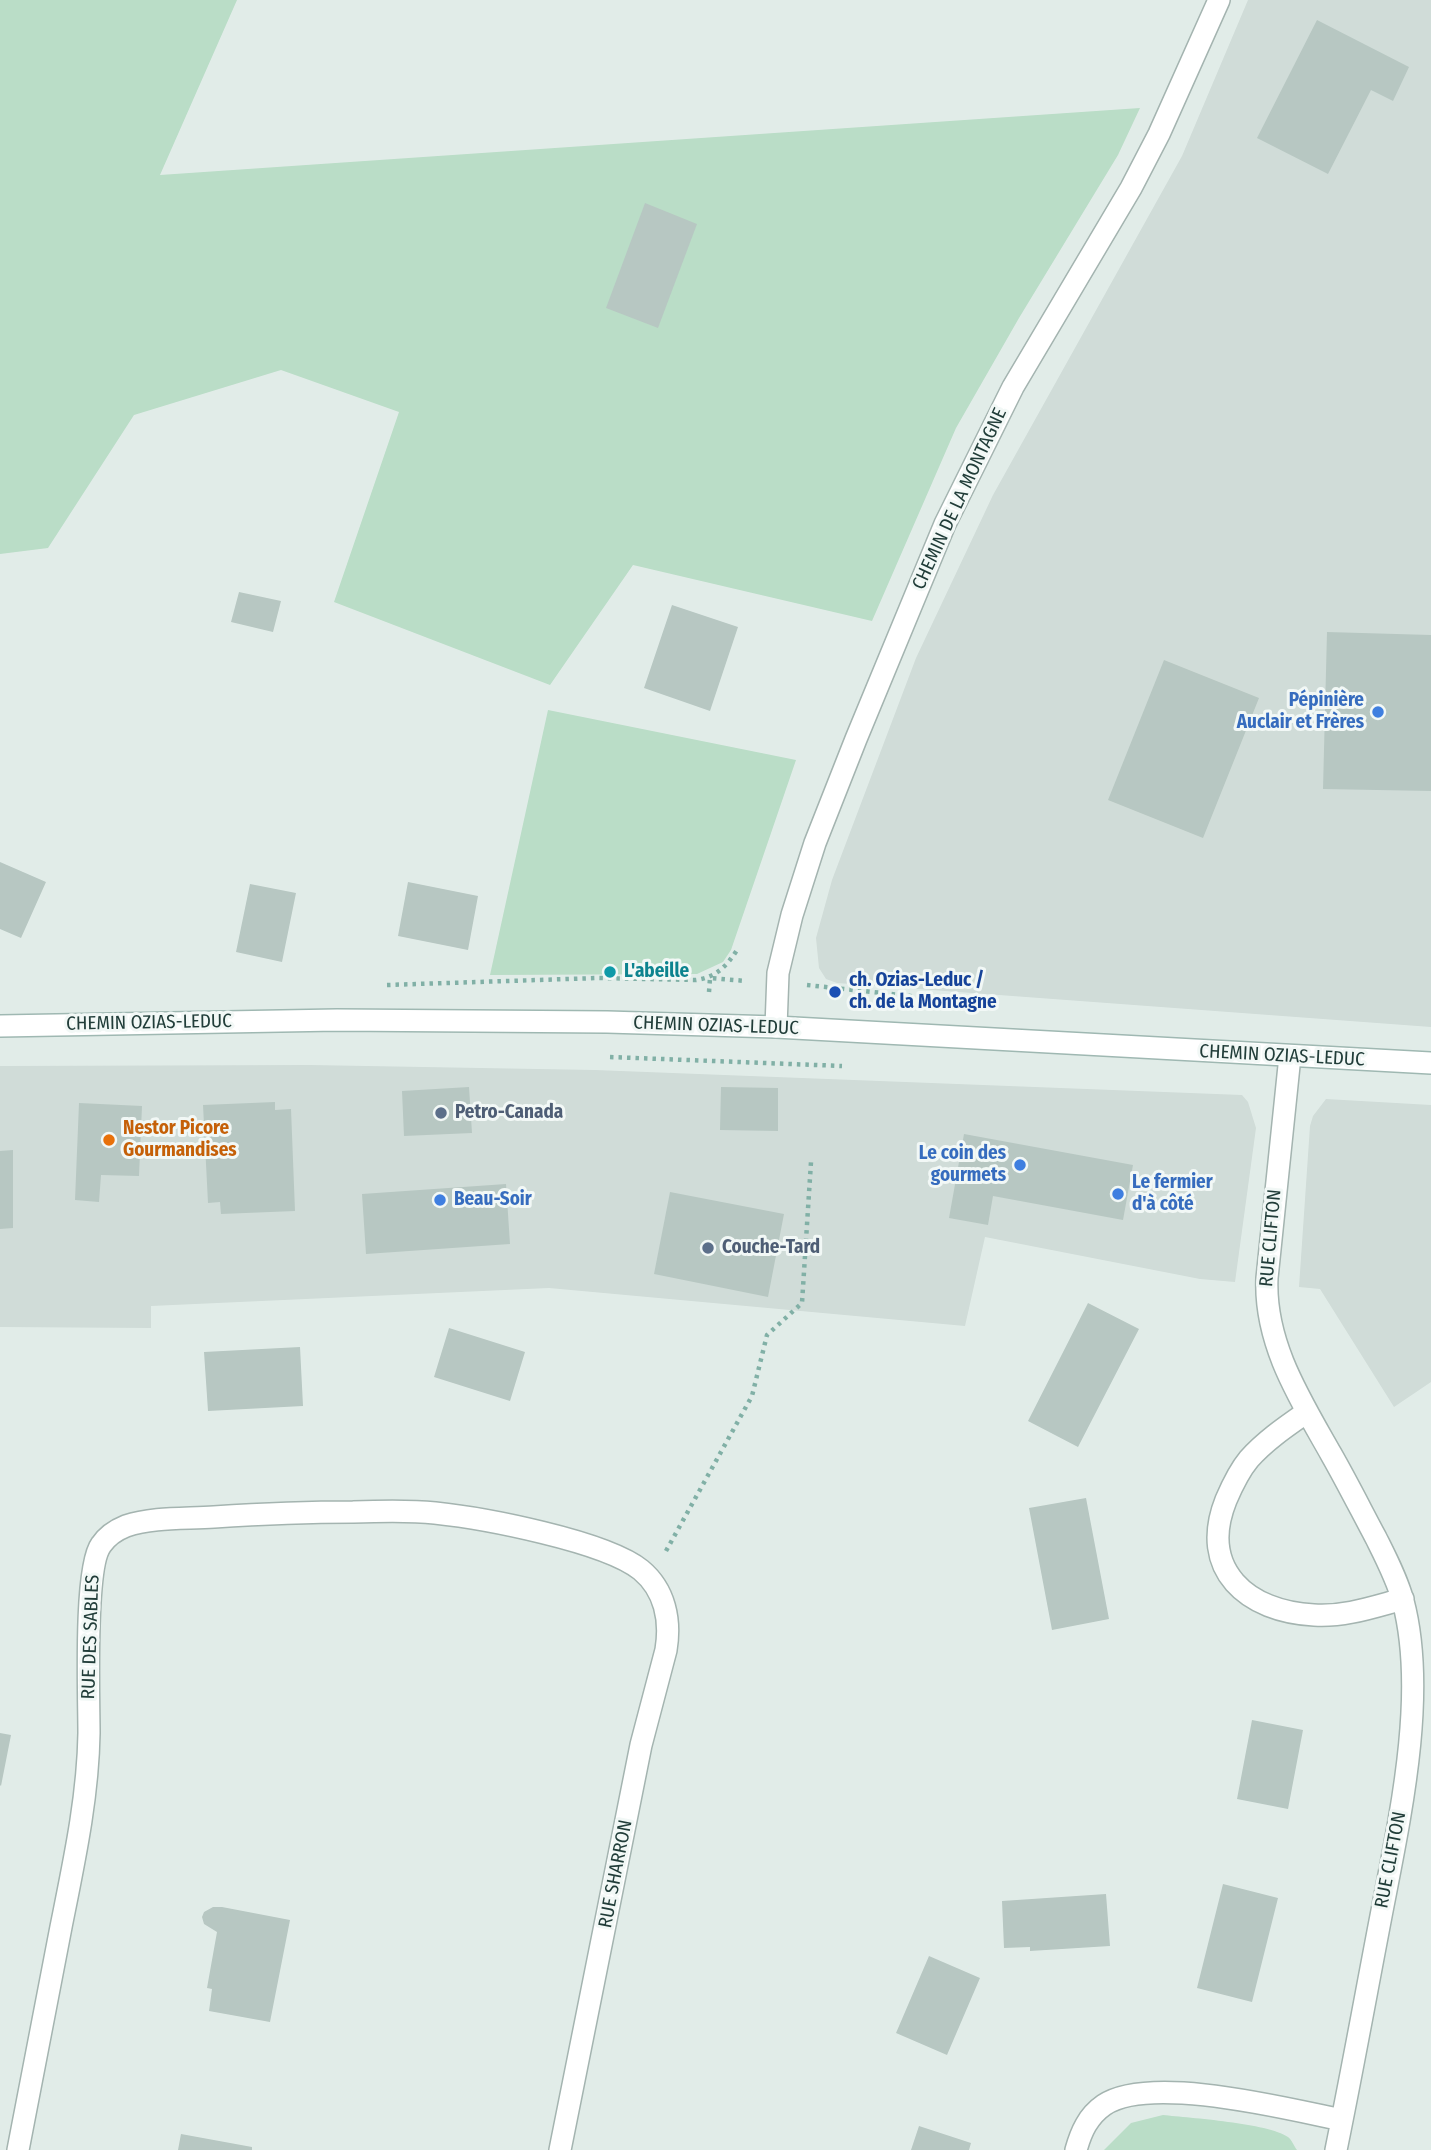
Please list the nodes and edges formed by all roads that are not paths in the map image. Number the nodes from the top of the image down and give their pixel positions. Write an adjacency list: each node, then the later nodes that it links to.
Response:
1 (1219, 0): 3 (street, CHEMIN DE LA MONTAGNE)
2 (0, 1026): 3 (street, CHEMIN OZIAS-LEDUC)
3 (776, 1027): 4 (street, CHEMIN OZIAS-LEDUC)
4 (1290, 1056): 5 (street, CHEMIN OZIAS-LEDUC); 6 (street, RUE CLIFTON)
5 (1431, 1063)
6 (1307, 1412): 7 (street, RUE CLIFTON); 7 (street)
7 (1403, 1599): 9 (street, RUE CLIFTON)
8 (663, 1600): 10 (street, RUE DES SABLES); 11 (street, RUE SHARRON)
9 (1342, 2120): 12 (street); 13 (street, RUE CLIFTON)
10 (18, 2150)
11 (561, 2150)
12 (1076, 2150)
13 (1336, 2150)

